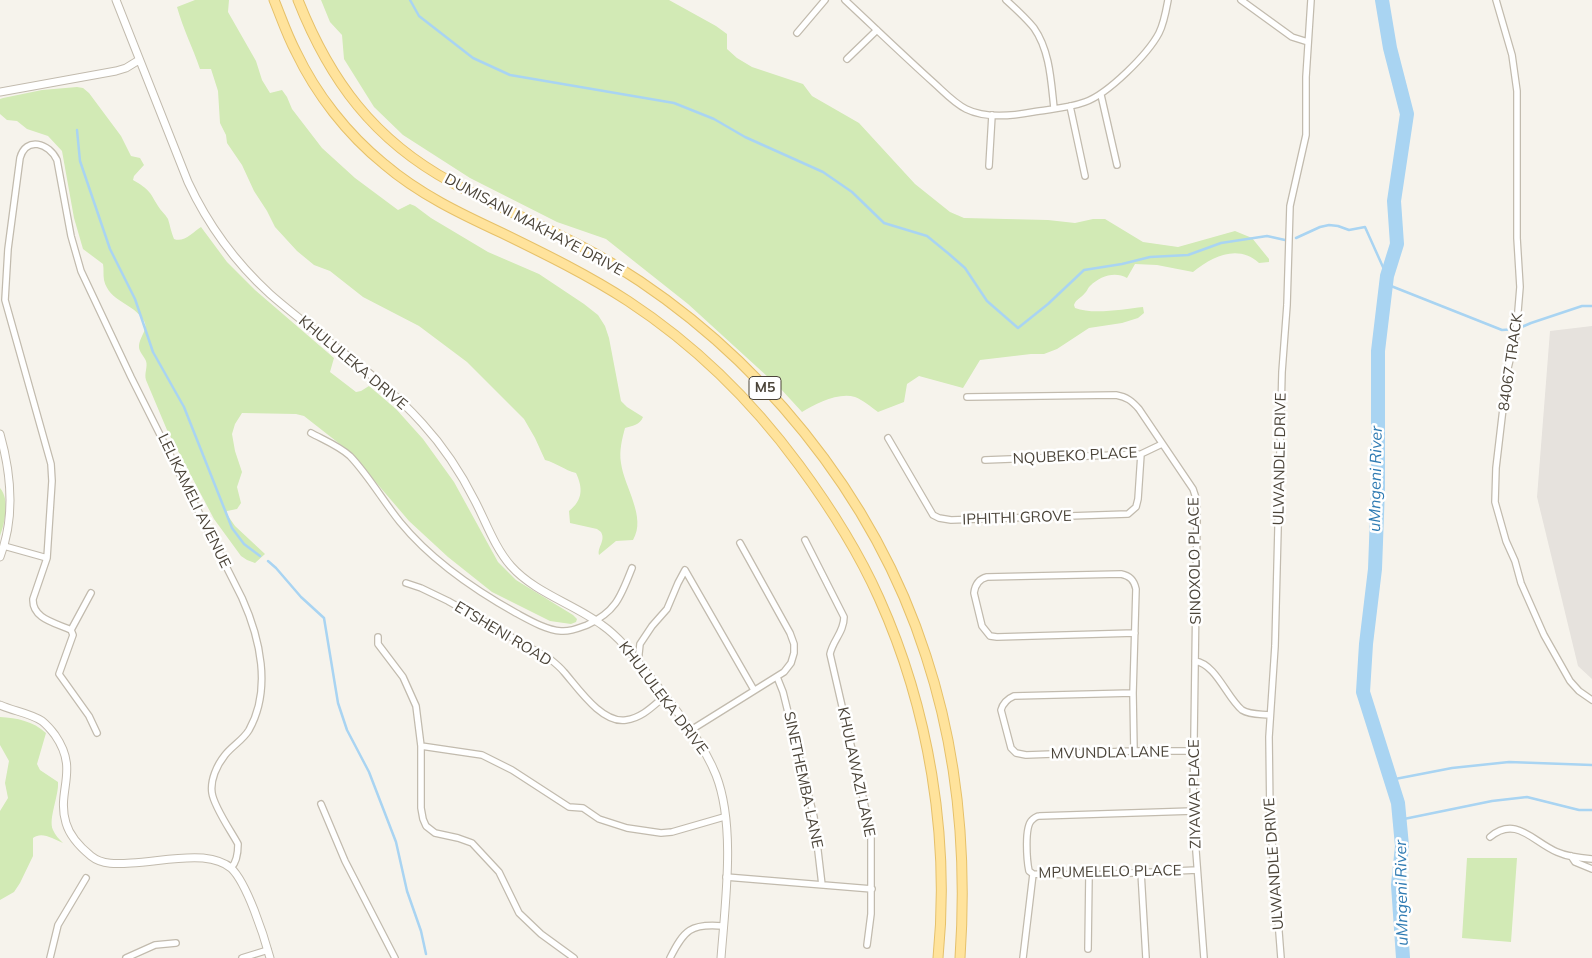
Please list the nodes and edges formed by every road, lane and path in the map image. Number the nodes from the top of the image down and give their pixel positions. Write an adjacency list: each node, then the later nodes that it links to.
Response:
1 (116, 0): 15 (street, KHULULEKA DRIVE)
2 (274, 0): 86 (main road, DUMISANI MAKHAYE DRIVE / M5)
3 (298, 0): 87 (main road, DUMISANI MAKHAYE DRIVE / M5)
4 (825, 0): 12 (street)
5 (846, 0): 11 (street)
6 (1006, 0): 19 (street)
7 (1168, 0): 17 (street)
8 (1241, 0): 13 (street)
9 (1311, 0): 13 (street)
10 (1496, 0): 49 (street, 84067 TRACK)
11 (877, 30): 14 (street); 20 (street)
12 (797, 33)
13 (1308, 42): 51 (street, ULWANDLE DRIVE)
14 (847, 59)
15 (139, 60): 16 (street); 39 (street, KHULULEKA DRIVE)
16 (0, 92)
17 (1100, 95): 18 (street); 21 (street)
18 (1070, 106): 19 (street); 23 (street)
19 (1054, 108): 20 (street)
20 (992, 115): 22 (street)
21 (1117, 165)
22 (988, 166)
23 (1085, 176)
24 (967, 396): 28 (street, SINOXOLO PLACE)
25 (311, 433): 39 (street)
26 (0, 435): 33 (street)
27 (888, 438): 29 (street, IPHITHI GROVE)
28 (1162, 444): 29 (street, NQUBEKO PLACE); 43 (street, SINOXOLO PLACE)
29 (1141, 454): 30 (street, NQUBEKO PLACE)
30 (985, 460)
31 (805, 540): 72 (street, KHULAWAZI LANE)
32 (740, 543): 45 (street)
33 (4, 546): 34 (street); 35 (street)
34 (0, 556)
35 (47, 558): 40 (street); 63 (street, LELIKAMELI AVENUE)
36 (632, 568): 39 (street)
37 (406, 583): 48 (street, ETSHENI ROAD)
38 (91, 593): 40 (street)
39 (595, 621): 44 (street, KHULULEKA DRIVE)
40 (71, 630): 53 (street)
41 (1135, 633): 41 (street); 47 (street)
42 (378, 637): 54 (street)
43 (1196, 661): 51 (street); 56 (street, ZIYAWA PLACE)
44 (638, 663): 46 (street); 48 (street, KHULULEKA DRIVE)
45 (777, 677): 46 (street); 71 (street, SINETHEMBA LANE)
46 (754, 690): 52 (street)
47 (1133, 694): 55 (street); 55 (street, MVUNDLA LANE)
48 (665, 696): 52 (street, KHULULEKA DRIVE)
49 (1592, 700)
50 (0, 705): 63 (street)
51 (1270, 715): 91 (street, ULWANDLE DRIVE)
52 (691, 730): 59 (street, KHULULEKA DRIVE)
53 (96, 733)
54 (421, 746): 59 (street); 83 (street)
55 (1134, 751): 56 (street, MVUNDLA LANE)
56 (1193, 751): 58 (street, ZIYAWA PLACE)
57 (321, 804): 82 (street)
58 (1192, 811): 65 (street, ZIYAWA PLACE); 67 (street, MPUMELELO PLACE)
59 (724, 817): 69 (street, KHULULEKA DRIVE)
60 (1490, 837): 61 (street)
61 (1571, 856): 62 (street); 64 (street)
62 (1592, 859)
63 (231, 868): 77 (street)
64 (1592, 869)
65 (1197, 870): 66 (street, MPUMELELO PLACE); 90 (street, ZIYAWA PLACE)
66 (1141, 872): 68 (street, MPUMELELO PLACE); 89 (street)
67 (1033, 874): 68 (street, MPUMELELO PLACE); 88 (street)
68 (1089, 874): 76 (street)
69 (726, 877): 71 (street); 73 (street, KHULULEKA DRIVE)
70 (86, 878): 78 (street)
71 (822, 885): 72 (street)
72 (872, 889): 75 (street, KHULAWAZI LANE)
73 (723, 926): 84 (street); 85 (street, KHULULEKA DRIVE)
74 (176, 943): 79 (street)
75 (868, 945)
76 (1088, 949)
77 (268, 950): 80 (street); 81 (street)
78 (50, 958)
79 (126, 958)
80 (242, 958)
81 (270, 958)
82 (395, 958)
83 (574, 958)
84 (670, 958)
85 (721, 958)
86 (938, 958)
87 (960, 958)
88 (1023, 958)
89 (1146, 958)
90 (1204, 958)
91 (1281, 958)

